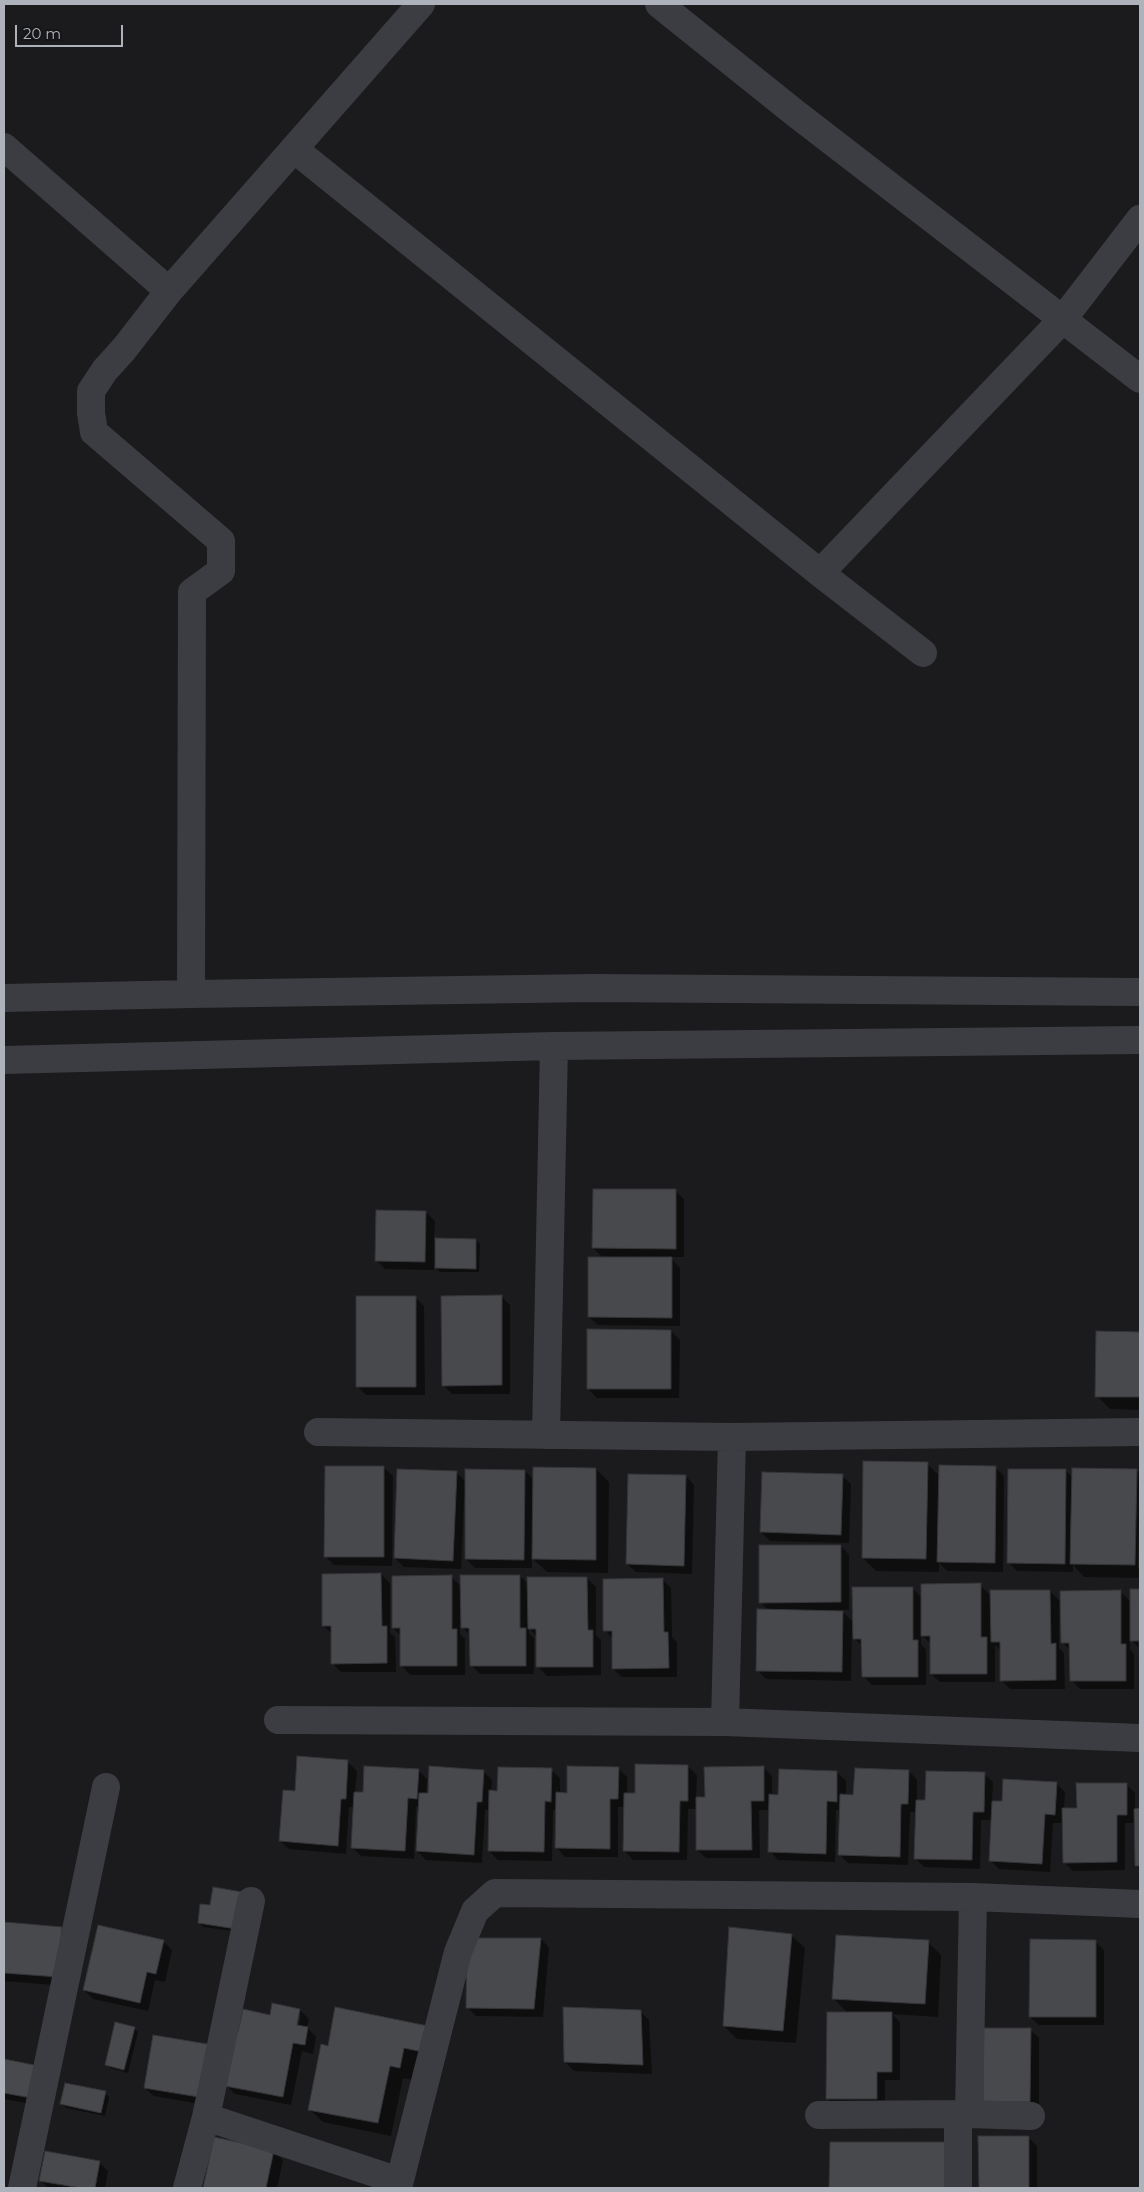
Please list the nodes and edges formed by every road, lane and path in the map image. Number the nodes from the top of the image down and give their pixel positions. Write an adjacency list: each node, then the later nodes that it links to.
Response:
1 (421, 4): 4 (street)
2 (659, 4): 7 (street)
3 (4, 147): 6 (street)
4 (294, 149): 6 (street); 9 (street)
5 (1140, 219): 7 (street)
6 (169, 291): 12 (street)
7 (1064, 319): 8 (street); 9 (street)
8 (1140, 379)
9 (820, 574): 10 (street)
10 (923, 654)
11 (1140, 992): 12 (street)
12 (191, 994): 13 (street)
13 (4, 998)
14 (1140, 1040): 15 (street)
15 (554, 1046): 16 (street); 19 (street)
16 (4, 1060)
17 (318, 1432): 19 (street)
18 (1140, 1432): 20 (street)
19 (546, 1435): 20 (street)
20 (732, 1438): 22 (street)
21 (278, 1720): 22 (street)
22 (725, 1722): 23 (street)
23 (1140, 1738)
24 (106, 1787): 33 (street)
25 (973, 1897): 27 (street); 28 (street); 32 (street)
26 (251, 1901): 31 (street)
27 (1140, 1904)
28 (964, 2114): 29 (street); 30 (street); 35 (street)
29 (819, 2115)
30 (1031, 2116)
31 (206, 2117): 32 (street); 34 (street)
32 (399, 2184)
33 (22, 2188)
34 (187, 2188)
35 (958, 2188)

